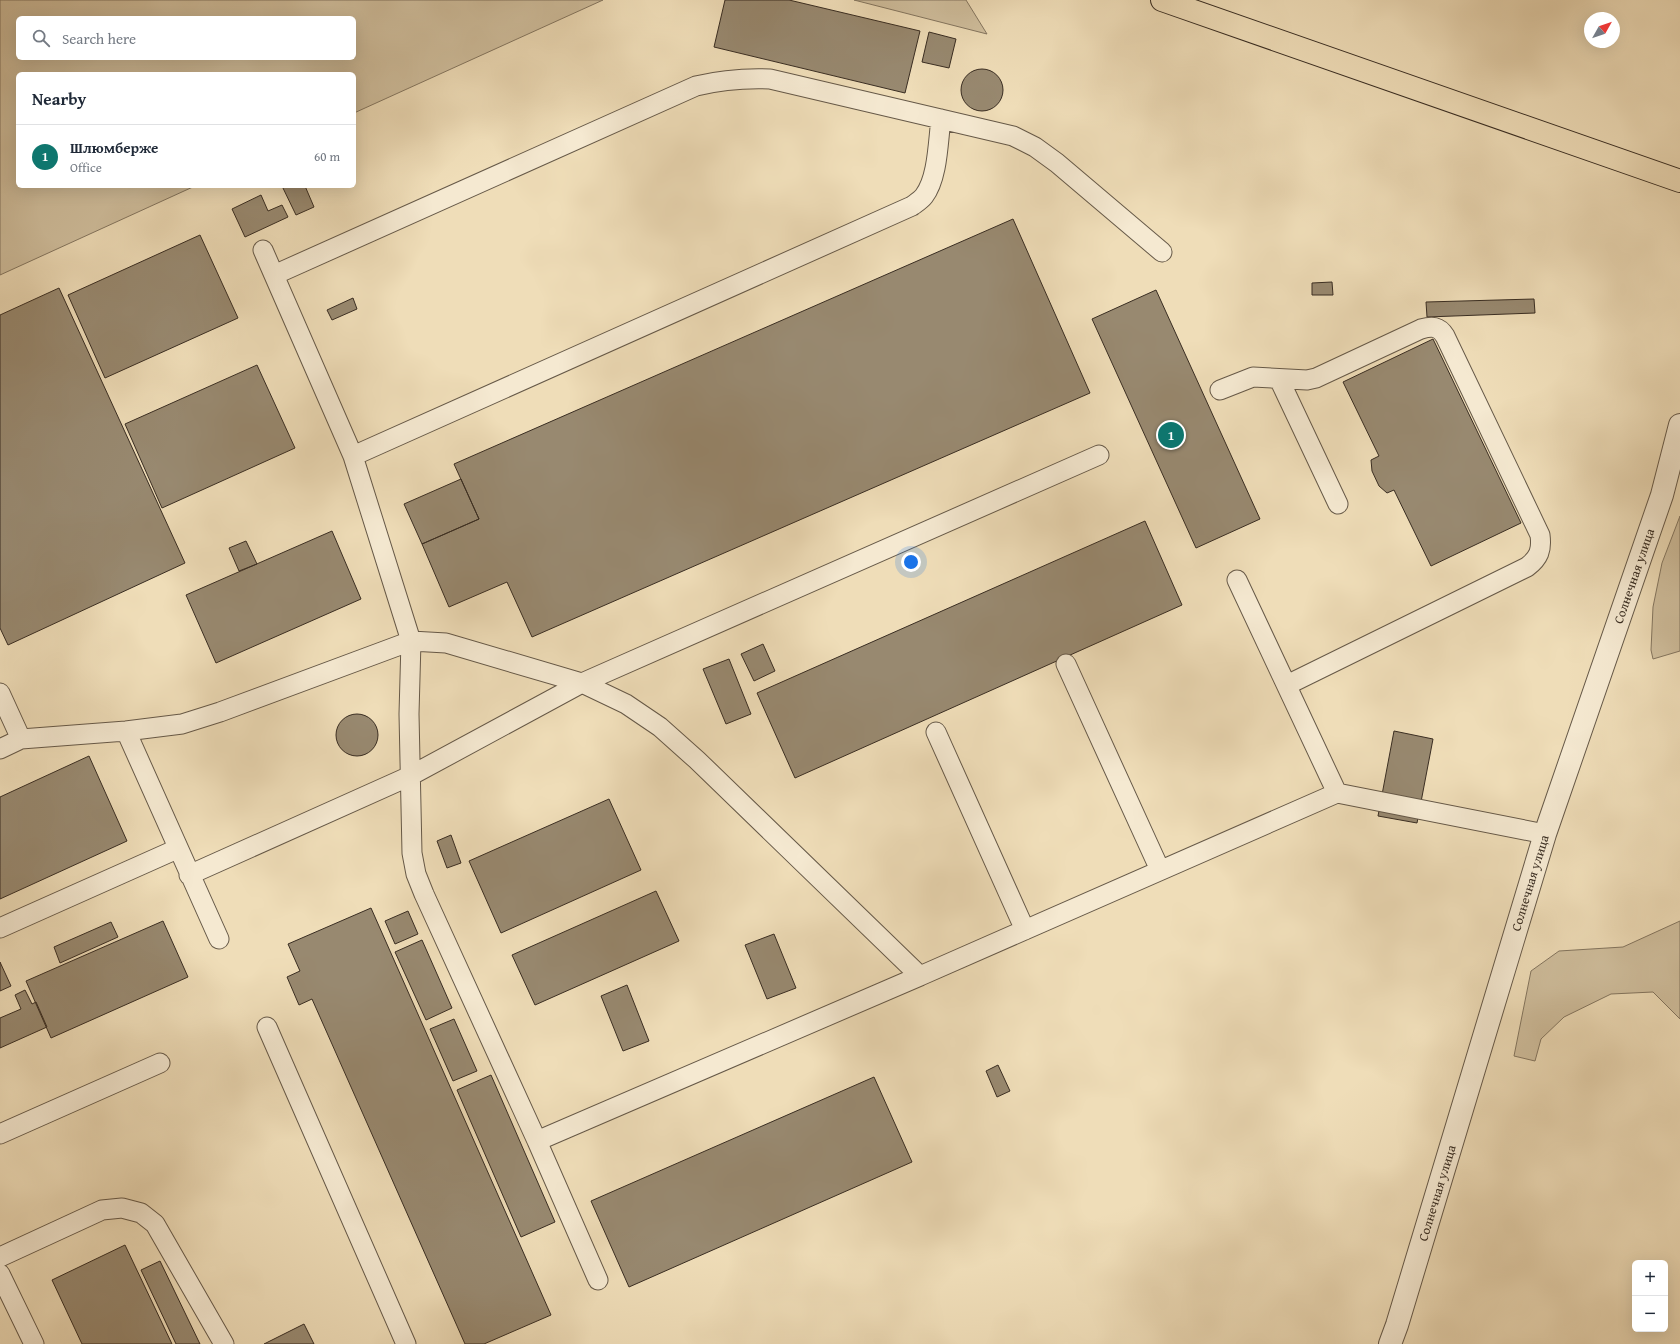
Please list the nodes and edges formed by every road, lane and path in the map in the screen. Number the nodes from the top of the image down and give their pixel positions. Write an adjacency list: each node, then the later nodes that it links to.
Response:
1 (1162, 0): 3 (main road)
2 (941, 119): 5 (lane); 6 (lane); 11 (lane)
3 (1680, 181)
4 (263, 250): 6 (lane)
5 (1162, 252)
6 (274, 275): 11 (lane)
7 (1279, 379): 8 (lane); 12 (lane); 17 (lane)
8 (1220, 390)
9 (1680, 425): 25 (street, Солнечная улица)
10 (1099, 455): 16 (lane)
11 (353, 456): 14 (lane)
12 (1338, 504)
13 (1237, 580): 17 (lane)
14 (411, 641): 16 (lane); 19 (lane); 23 (lane)
15 (1066, 664): 27 (lane)
16 (582, 683): 23 (lane); 32 (lane)
17 (1287, 685): 24 (lane)
18 (0, 693): 21 (lane)
19 (126, 732): 21 (lane); 26 (lane)
20 (936, 732): 30 (lane)
21 (21, 740): 22 (lane)
22 (0, 749)
23 (410, 776): 28 (lane); 36 (lane)
24 (1337, 793): 25 (lane); 27 (lane)
25 (1545, 834): 43 (street, Солнечная улица)
26 (177, 849): 28 (lane); 29 (lane)
27 (1160, 870): 30 (lane)
28 (189, 875): 31 (lane)
29 (0, 928)
30 (1025, 930): 32 (lane)
31 (219, 939)
32 (920, 976): 36 (lane)
33 (267, 1028): 42 (lane)
34 (160, 1063): 35 (lane)
35 (0, 1134)
36 (537, 1141): 39 (lane)
37 (0, 1257): 41 (lane)
38 (0, 1274): 40 (lane)
39 (598, 1280)
40 (34, 1344)
41 (224, 1344)
42 (406, 1344)
43 (1390, 1344)

